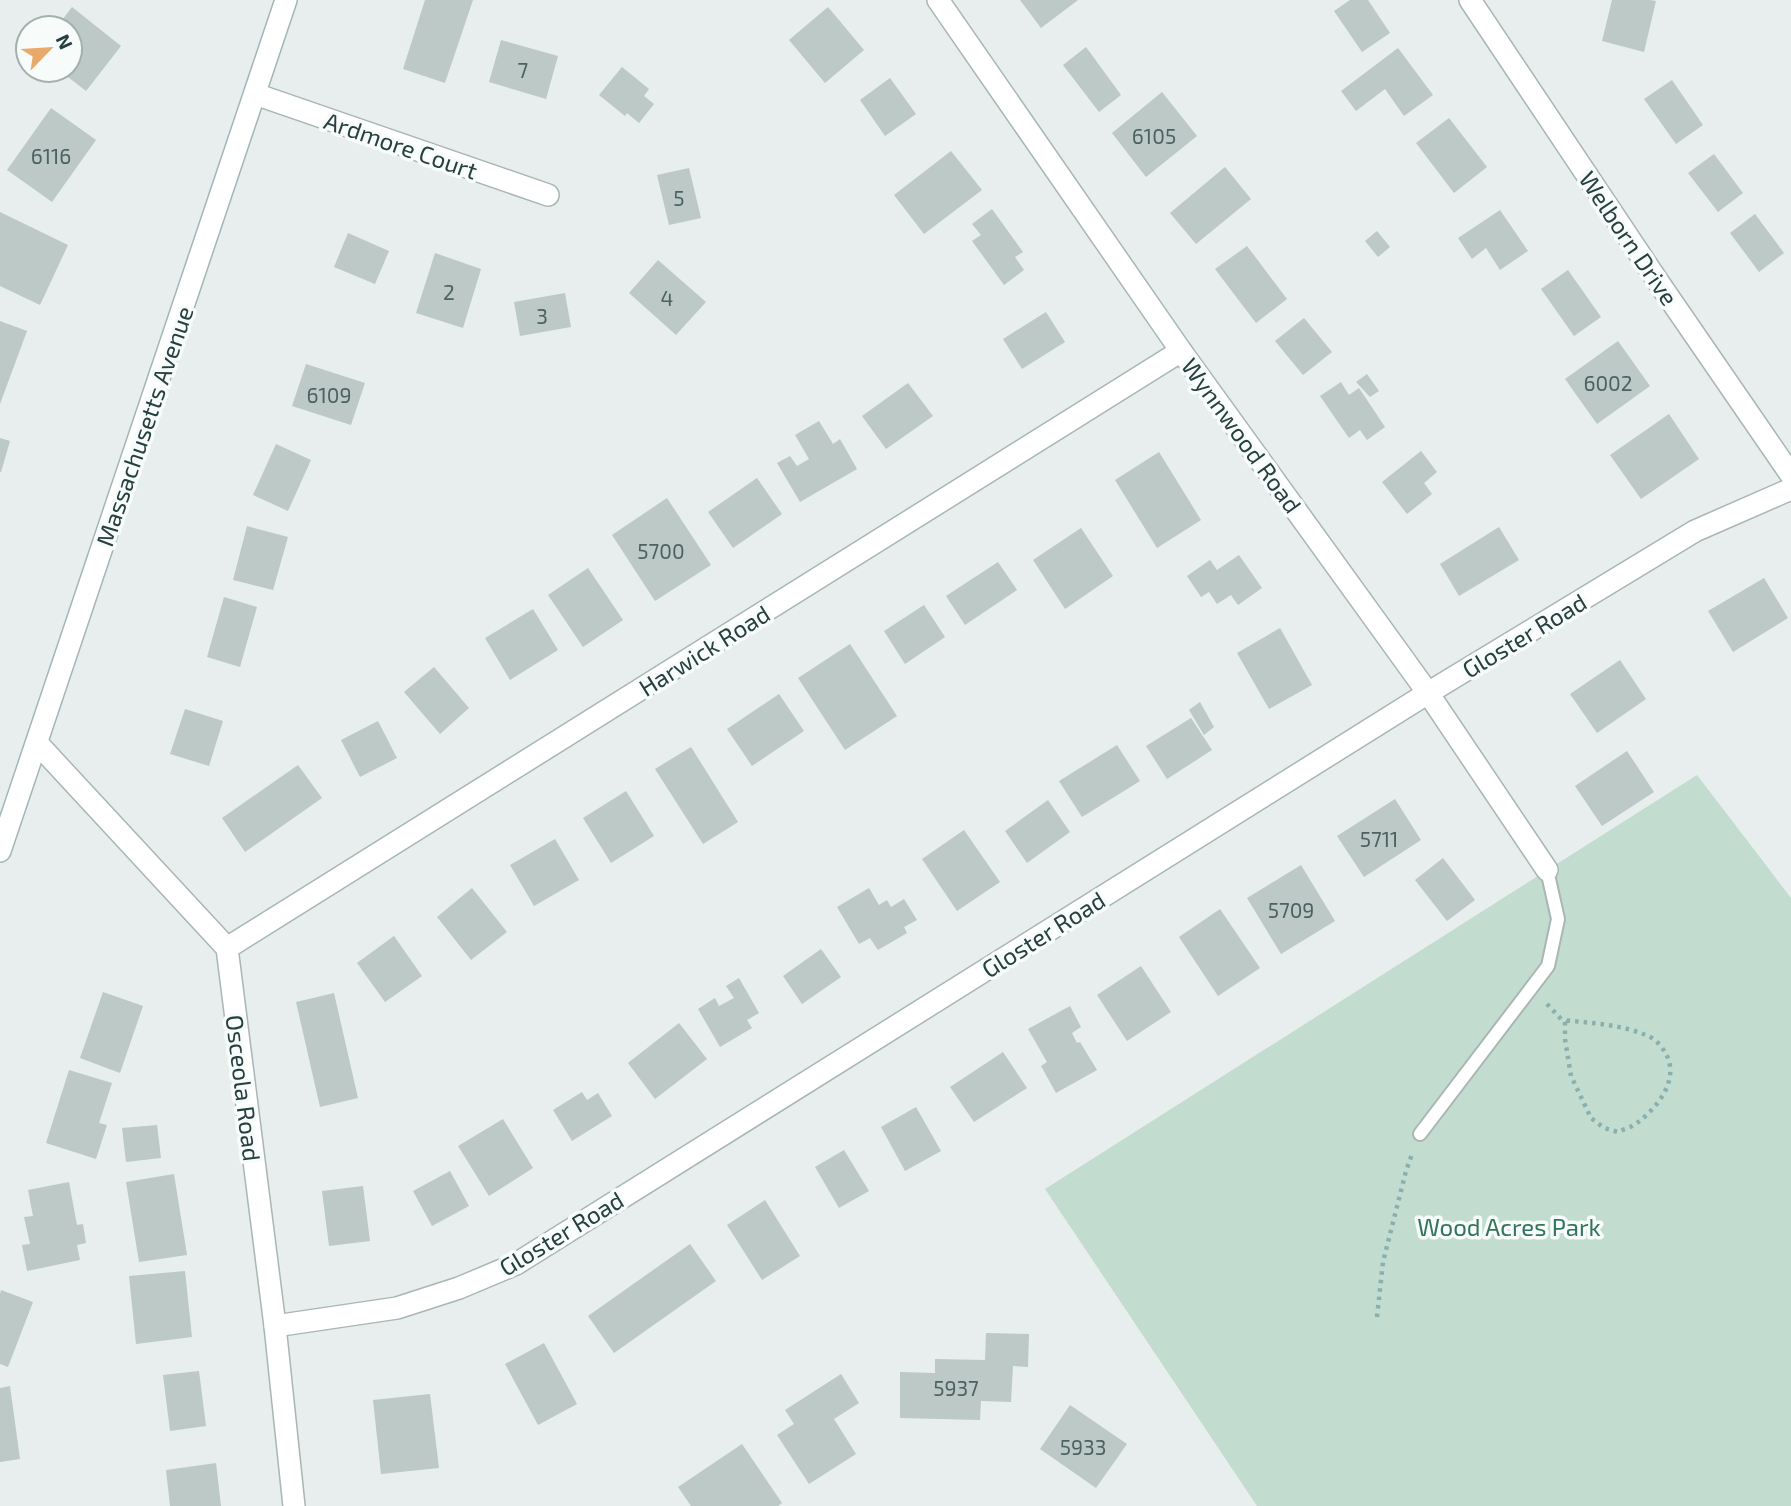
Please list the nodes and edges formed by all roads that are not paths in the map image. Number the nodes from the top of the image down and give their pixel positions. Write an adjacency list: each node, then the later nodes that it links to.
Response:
1 (286, 0): 4 (street, Massachusetts Avenue)
2 (938, 0): 6 (street, Wynnwood Road)
3 (1475, 3): 7 (street, Welborn Drive)
4 (255, 94): 5 (street, Ardmore Court); 10 (street, Massachusetts Avenue)
5 (548, 195)
6 (1181, 351): 9 (street, Wynnwood Road); 13 (street, Harwick Road)
7 (1791, 475)
8 (1791, 489): 9 (street, Gloster Road)
9 (1428, 693): 12 (street, Wynnwood Road); 15 (street, Gloster Road)
10 (37, 743): 11 (street, Massachusetts Avenue); 13 (street)
11 (0, 851)
12 (1547, 870): 14 (lane)
13 (226, 948): 15 (street, Osceola Road)
14 (1420, 1134)
15 (275, 1326): 16 (street, Osceola Road)
16 (294, 1506)

